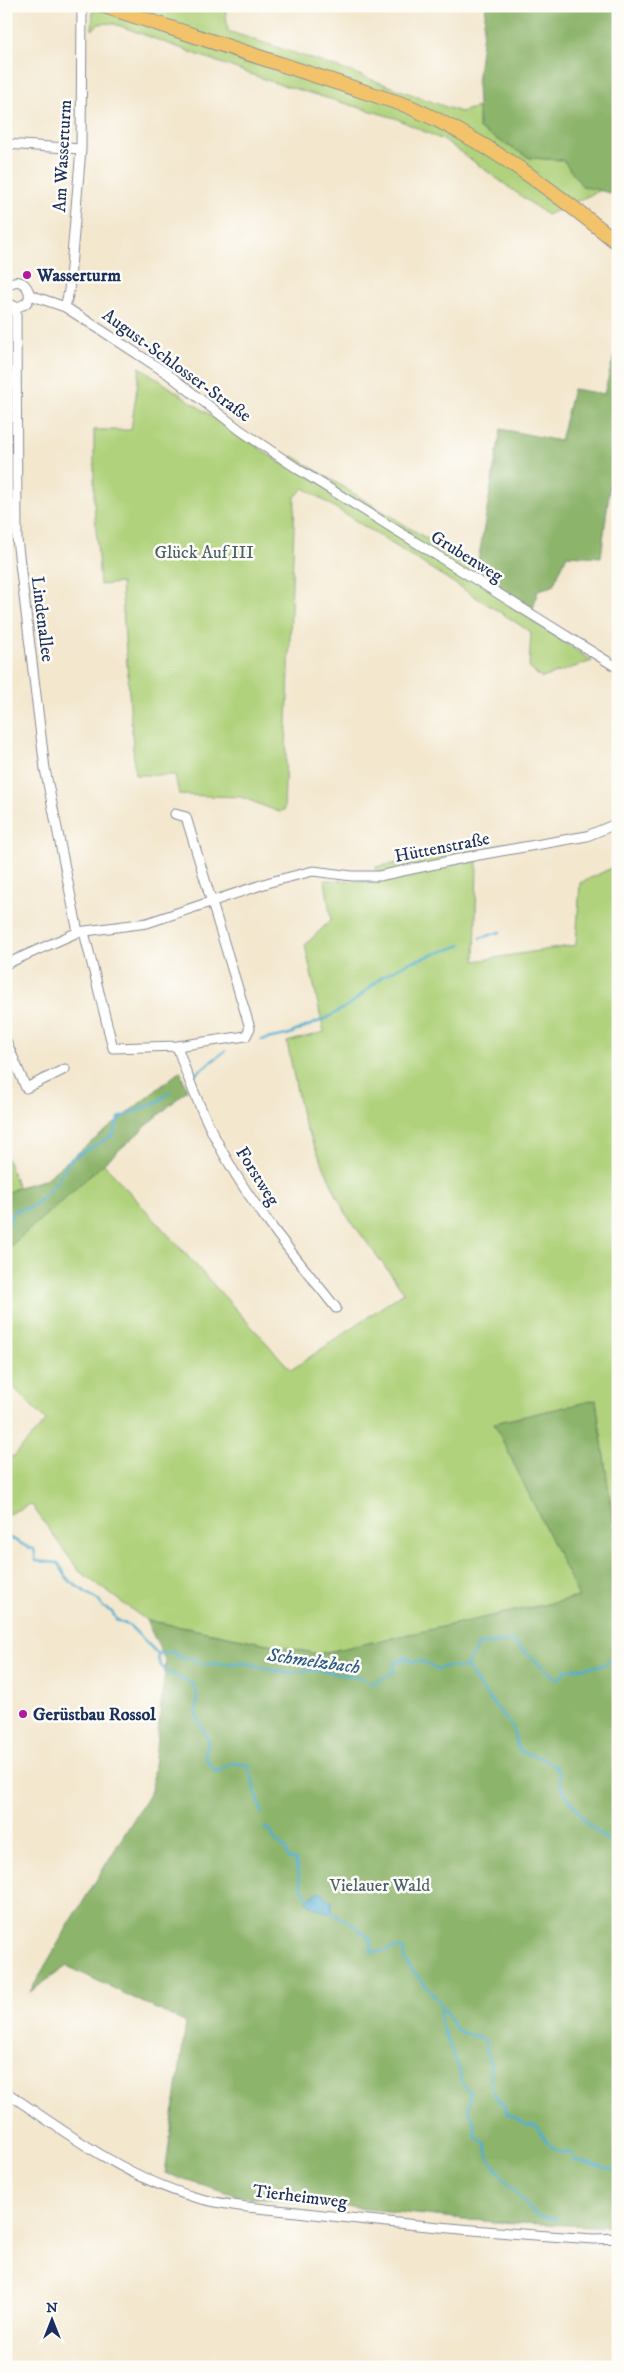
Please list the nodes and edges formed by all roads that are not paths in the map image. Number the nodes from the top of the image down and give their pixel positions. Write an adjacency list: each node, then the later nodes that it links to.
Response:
1 (82, 6): 4 (street, Am Wasserturm)
2 (104, 6): 5 (main road)
3 (6, 144): 4 (street)
4 (81, 149): 10 (street, Am Wasserturm)
5 (618, 243)
6 (8, 284): 7 (street, August-Schlosser-Straße)
7 (30, 295): 9 (street); 10 (street, August-Schlosser-Straße)
8 (6, 300): 9 (street)
9 (16, 307): 16 (street, Lindenallee)
10 (65, 307): 11 (street, August-Schlosser-Straße)
11 (300, 472): 12 (street, Grubenweg)
12 (618, 668)
13 (176, 814): 15 (street)
14 (618, 823): 15 (street, Hüttenstraße)
15 (211, 901): 16 (street, Hüttenstraße); 19 (street)
16 (81, 932): 17 (street, Hüttenstraße); 19 (street, Lindenallee)
17 (6, 964)
18 (6, 1041): 20 (street)
19 (177, 1046): 21 (street, Forstweg)
20 (65, 1069)
21 (336, 1308)
22 (6, 2092): 23 (street, Tierheimweg)
23 (618, 2238)

